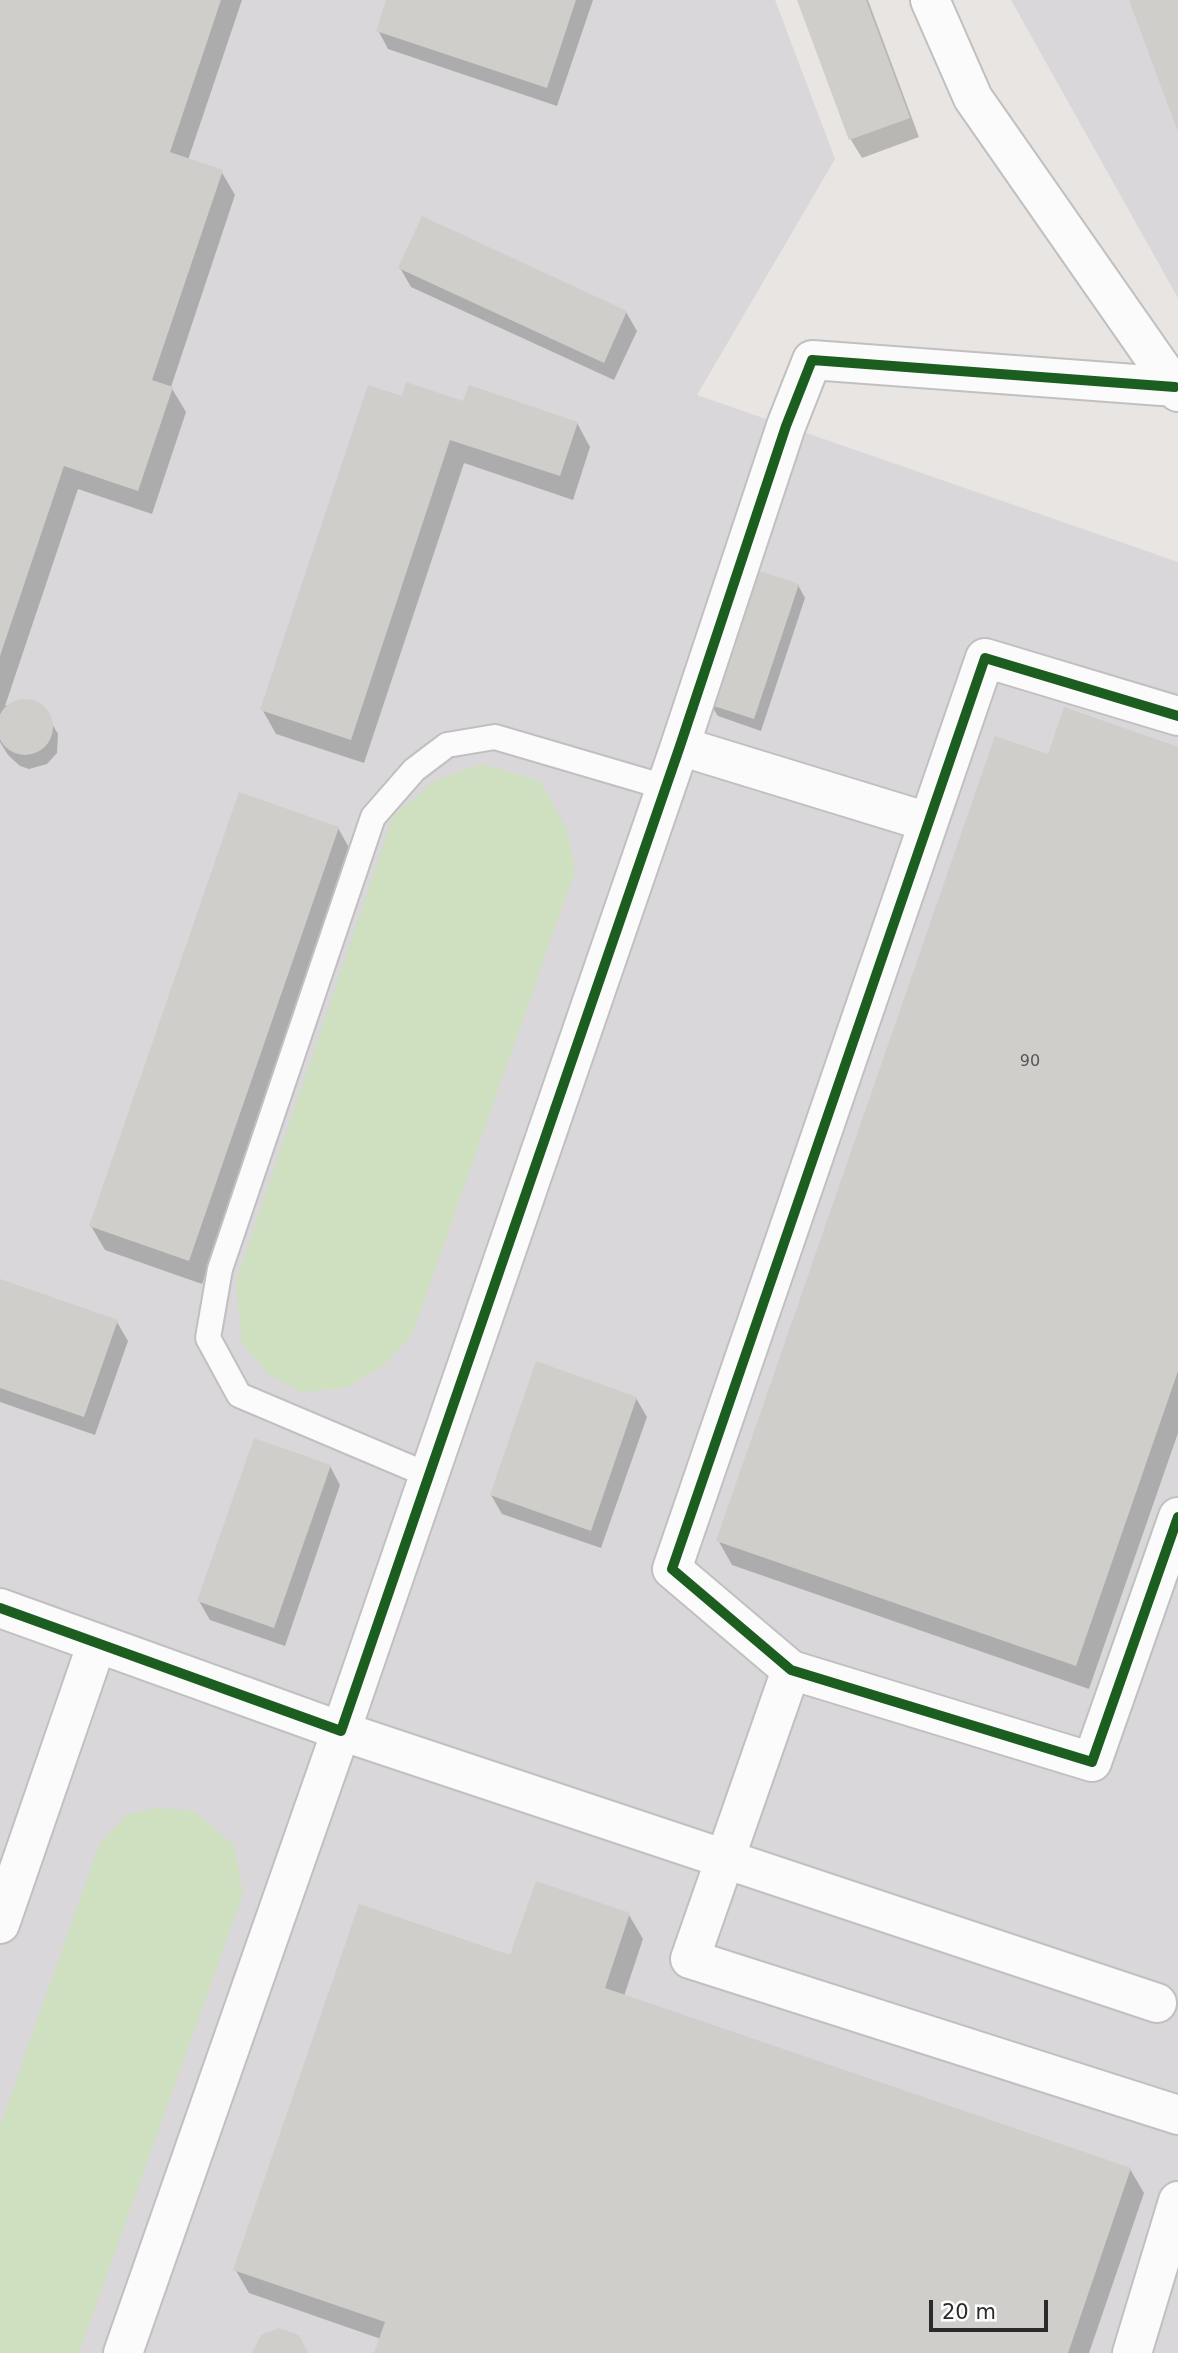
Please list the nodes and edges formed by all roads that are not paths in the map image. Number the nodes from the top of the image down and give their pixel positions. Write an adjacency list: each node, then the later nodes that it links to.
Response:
1 (930, 0): 2 (street)
2 (1176, 390): 4 (street)
3 (1178, 716): 6 (street)
4 (680, 746): 5 (street); 6 (street)
5 (665, 787): 7 (street); 7 (lane)
6 (929, 822): 11 (street)
7 (428, 1475): 12 (street)
8 (1178, 1517): 11 (street)
9 (0, 1608): 10 (street)
10 (97, 1643): 12 (street); 14 (street)
11 (790, 1670): 13 (street)
12 (341, 1731): 13 (street); 18 (street)
13 (726, 1860): 15 (street); 16 (street)
14 (0, 1924)
15 (1168, 2007)
16 (1178, 2115)
17 (1178, 2201): 19 (street)
18 (123, 2353)
19 (1132, 2353)

